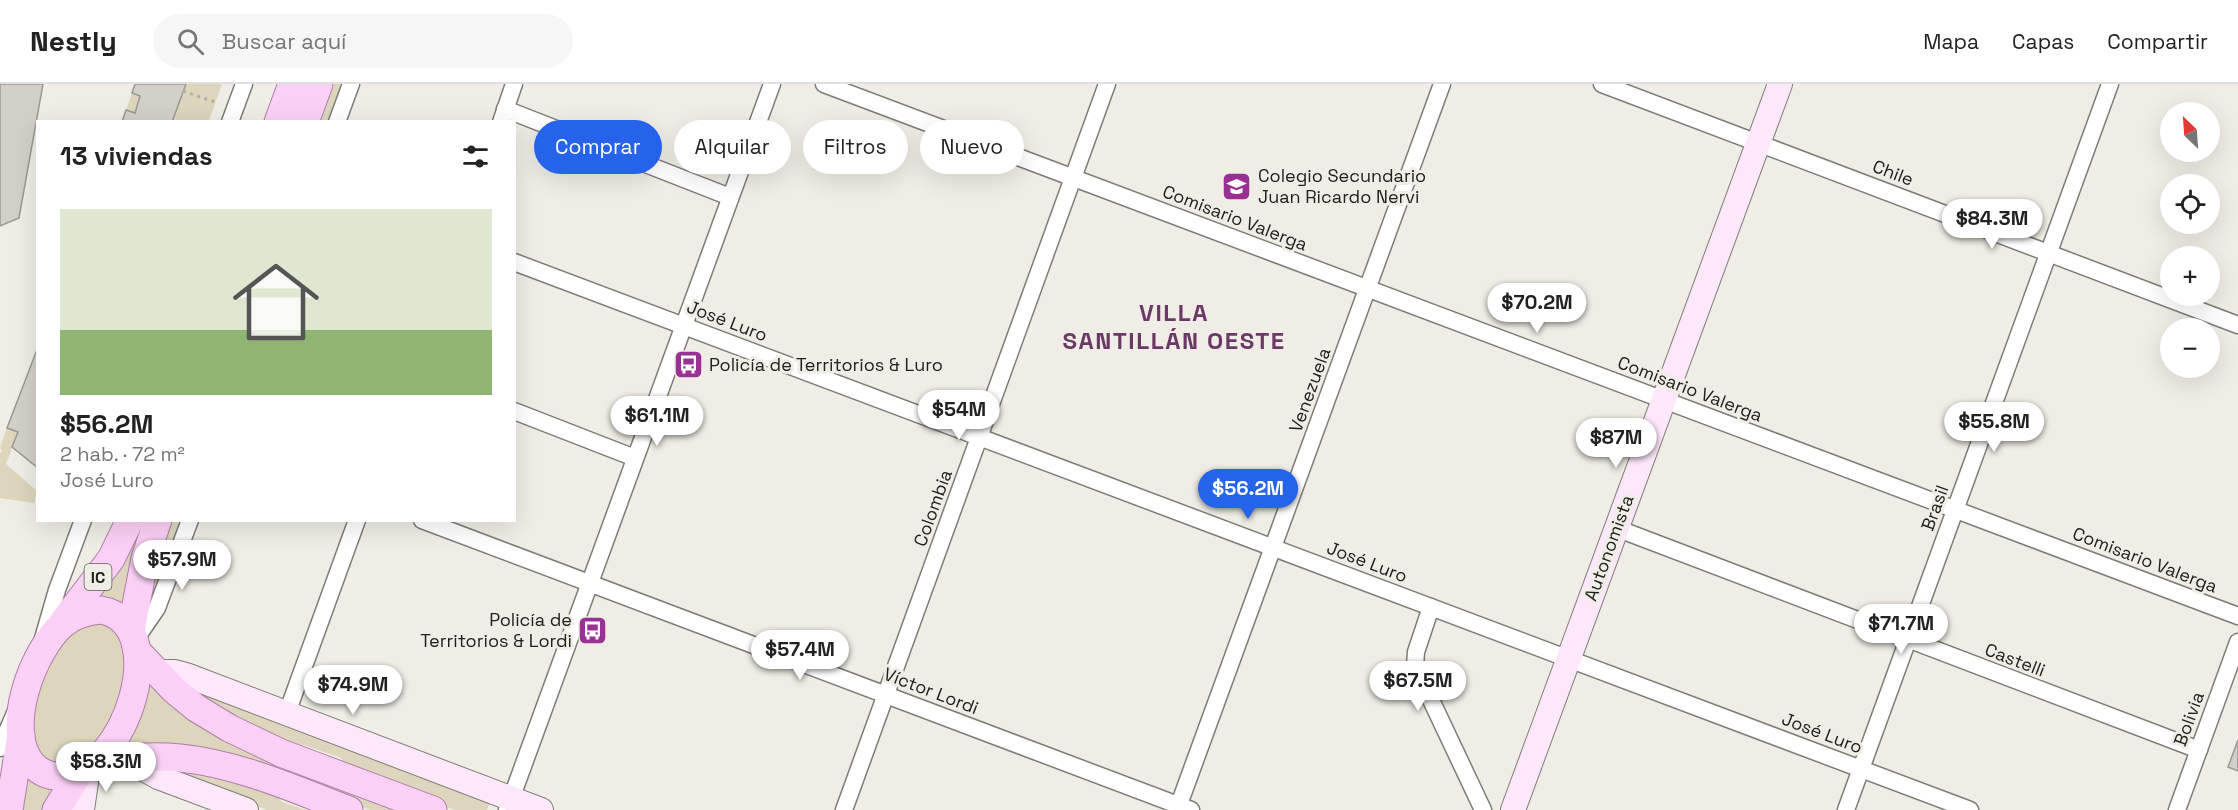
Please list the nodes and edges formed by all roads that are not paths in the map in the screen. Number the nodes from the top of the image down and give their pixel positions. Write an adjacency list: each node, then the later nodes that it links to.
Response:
1 (244, 84): 14 (street)
2 (291, 84): 15 (main road)
3 (319, 84): 16 (main road)
4 (351, 84): 17 (street)
5 (514, 84): 13 (street)
6 (771, 84): 21 (street)
7 (824, 84): 20 (street, Comisario Valerga)
8 (1107, 84): 20 (street, Colombia)
9 (1442, 84): 24 (street, Venezuela)
10 (1602, 84): 19 (street, Chile)
11 (1780, 84): 19 (street, Autonomista)
12 (2110, 84): 22 (street, Brasil)
13 (503, 116)
14 (231, 120)
15 (279, 120)
16 (306, 120)
17 (339, 120)
18 (516, 121): 21 (street)
19 (1758, 143): 22 (street, Chile); 27 (street, Autonomista)
20 (1073, 178): 24 (street, Comisario Valerga); 29 (street, Colombia)
21 (730, 197): 26 (street)
22 (2048, 253): 25 (street, Chile); 31 (street, Brasil)
23 (516, 263): 26 (street, José Luro)
24 (1367, 288): 27 (street, Comisario Valerga); 39 (street, Venezuela)
25 (2238, 325)
26 (683, 326): 29 (street, José Luro); 30 (street)
27 (1664, 400): 31 (street, Comisario Valerga); 38 (street, Autonomista)
28 (516, 412): 30 (street)
29 (979, 437): 39 (street, José Luro); 50 (street, Colombia)
30 (635, 458): 40 (street)
31 (1955, 509): 42 (street, Comisario Valerga); 44 (street, Brasil)
32 (82, 522): 49 (street)
33 (129, 522): 43 (main road, IC)
34 (157, 522): 45 (main road, IC)
35 (189, 522): 45 (street)
36 (356, 522): 51 (street)
37 (427, 522): 40 (street, Víctor Lordi)
38 (1616, 528): 44 (street, Castelli); 47 (street, Autonomista)
39 (1273, 548): 41 (street, José Luro); 58 (street, Venezuela)
40 (589, 584): 50 (street, Víctor Lordi); 57 (street)
41 (1431, 607): 47 (street, José Luro); 67 (street)
42 (2238, 616)
43 (59, 628): 45 (main road, IC); 49 (main road, IC)
44 (1908, 639): 53 (street, Castelli); 56 (street, Brasil)
45 (134, 640): 48 (main road); 55 (main road, IC)
46 (2238, 642): 53 (street, Bolivia)
47 (1569, 659): 56 (street, José Luro); 68 (street, Autonomista)
48 (156, 672): 51 (street); 64 (main road)
49 (31, 677): 52 (main road, IC)
50 (886, 695): 58 (street, Víctor Lordi); 66 (street, Colombia)
51 (287, 713): 57 (street)
52 (10, 741): 55 (main road, IC); 59 (main road, IC)
53 (2199, 750): 71 (street, Bolivia)
54 (124, 758): 55 (main road); 62 (street); 63 (main road)
55 (88, 767): 60 (main road, IC); 61 (street)
56 (1861, 769): 69 (street, Brasil); 70 (street, José Luro)
57 (509, 804): 65 (street)
58 (1182, 808)
59 (9, 810)
60 (56, 810)
61 (82, 810)
62 (246, 810)
63 (349, 810)
64 (433, 810)
65 (541, 810)
66 (844, 810)
67 (1483, 810)
68 (1513, 810)
69 (1846, 810)
70 (1970, 810)
71 (2177, 810)

